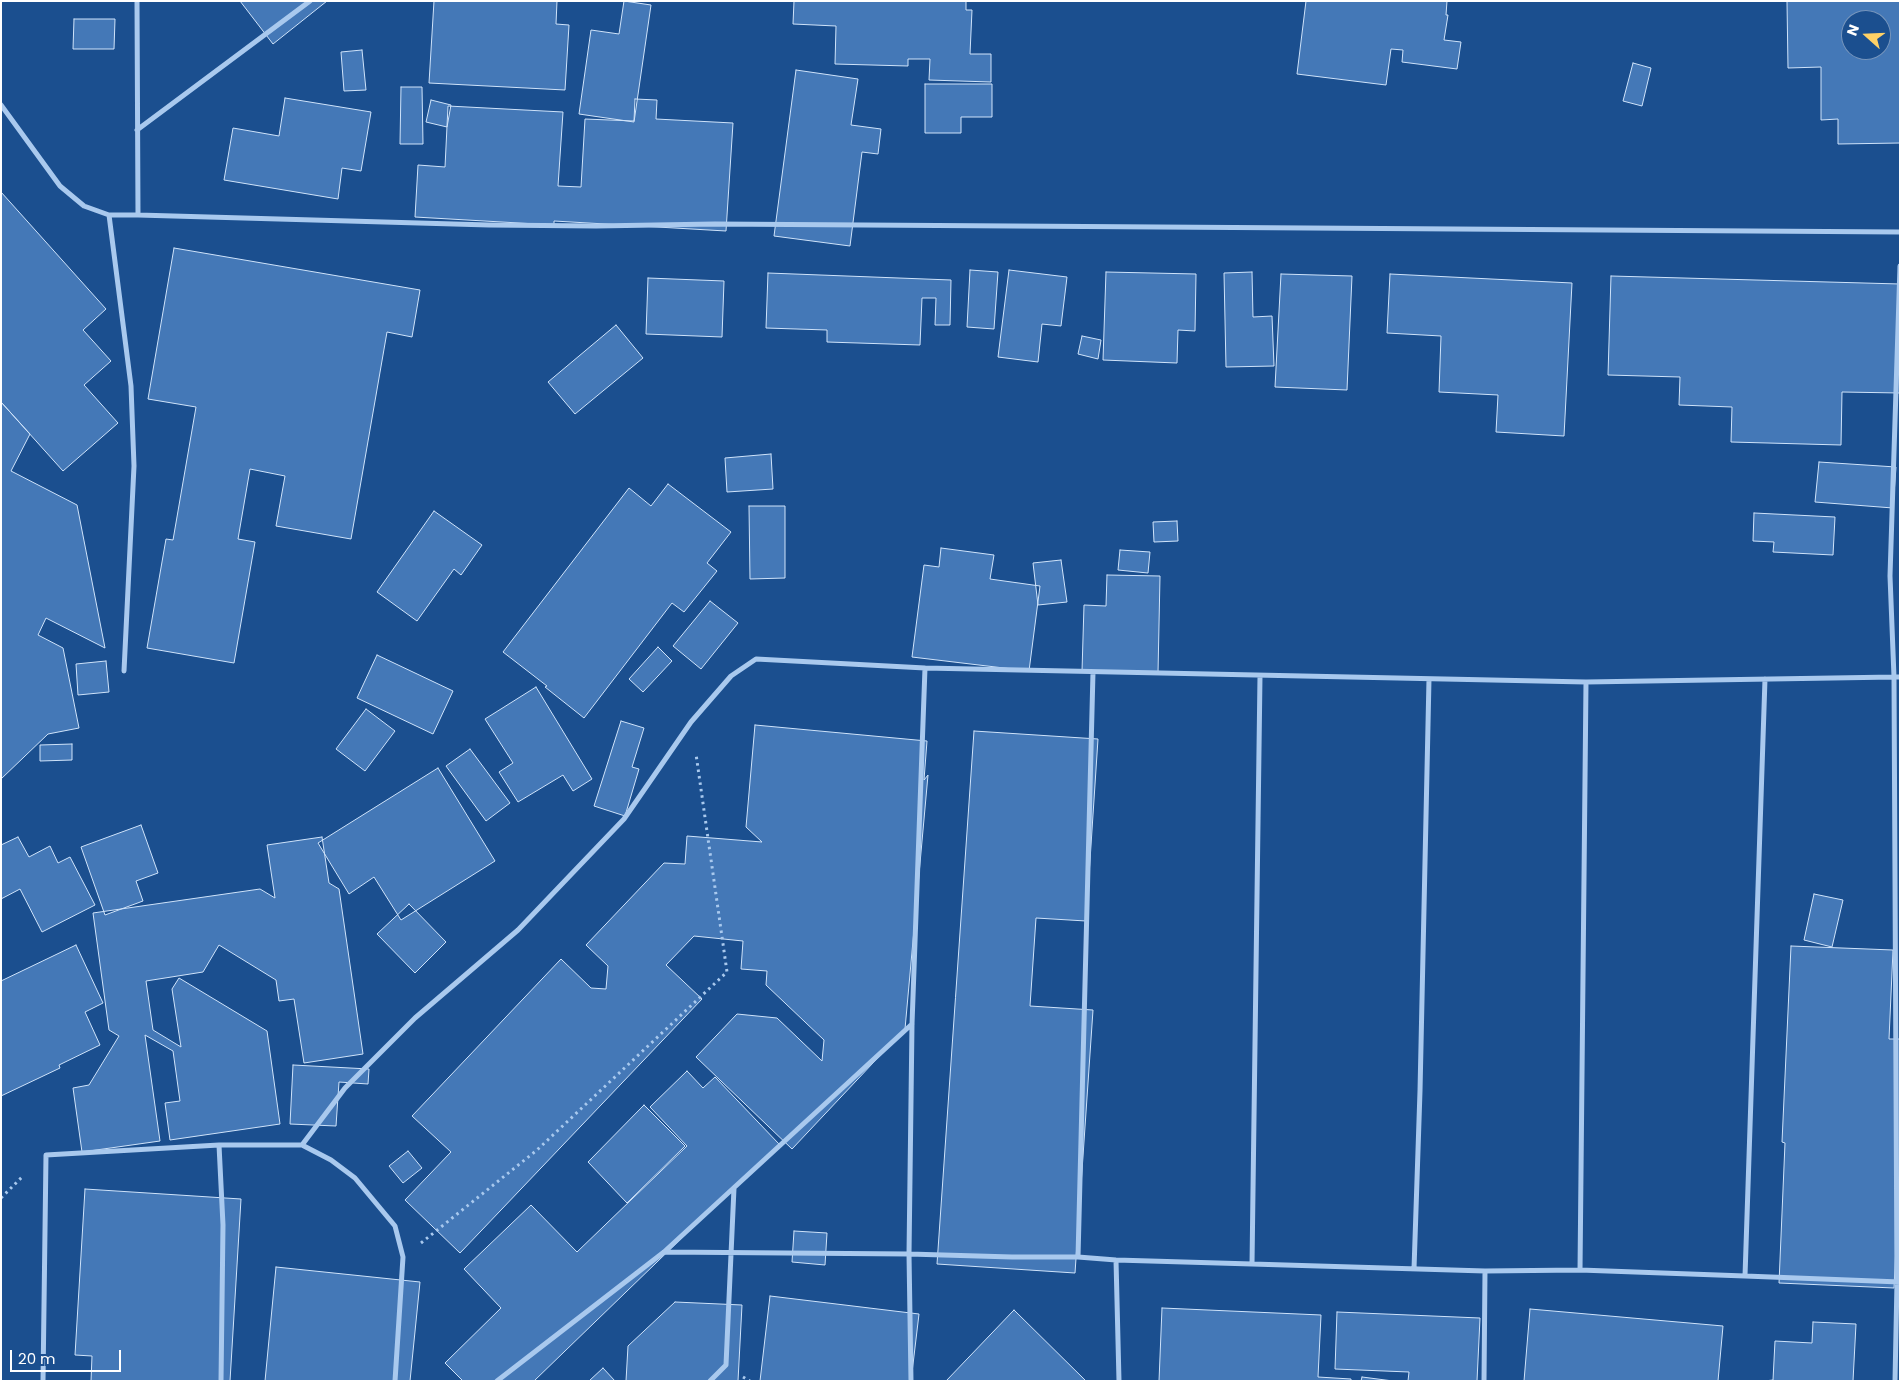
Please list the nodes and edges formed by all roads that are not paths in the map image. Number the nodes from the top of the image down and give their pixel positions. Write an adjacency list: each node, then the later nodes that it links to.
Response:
1 (137, 1): 4 (street)
2 (310, 1): 4 (street)
3 (1, 105): 5 (street)
4 (137, 130): 6 (street)
5 (109, 215): 6 (street); 10 (street)
6 (138, 215): 7 (street)
7 (1900, 232)
8 (1900, 266): 13 (street)
9 (925, 668): 11 (street); 17 (street); 19 (street)
10 (124, 671)
11 (1094, 672): 12 (street); 24 (street)
12 (1260, 676): 14 (street); 26 (street)
13 (1897, 677): 15 (street); 31 (street)
14 (1429, 679): 16 (street); 27 (street)
15 (1765, 679): 16 (street); 30 (street)
16 (1586, 682): 28 (street)
17 (912, 1024): 20 (street); 23 (street)
18 (219, 1145): 19 (street); 32 (street); 33 (street)
19 (302, 1145): 34 (street)
20 (734, 1188): 21 (street); 22 (street)
21 (664, 1252): 22 (street); 35 (street)
22 (732, 1252): 23 (street); 36 (street)
23 (909, 1254): 24 (street); 37 (street)
24 (1078, 1257): 25 (street)
25 (1116, 1260): 26 (street); 38 (street)
26 (1252, 1264): 27 (street)
27 (1414, 1269): 29 (street)
28 (1580, 1270): 29 (street); 30 (street)
29 (1485, 1271): 39 (street)
30 (1745, 1276): 31 (street)
31 (1898, 1282): 40 (street)
32 (43, 1381)
33 (221, 1381)
34 (394, 1381)
35 (498, 1381)
36 (710, 1381)
37 (911, 1381)
38 (1119, 1381)
39 (1484, 1381)
40 (1895, 1381)

